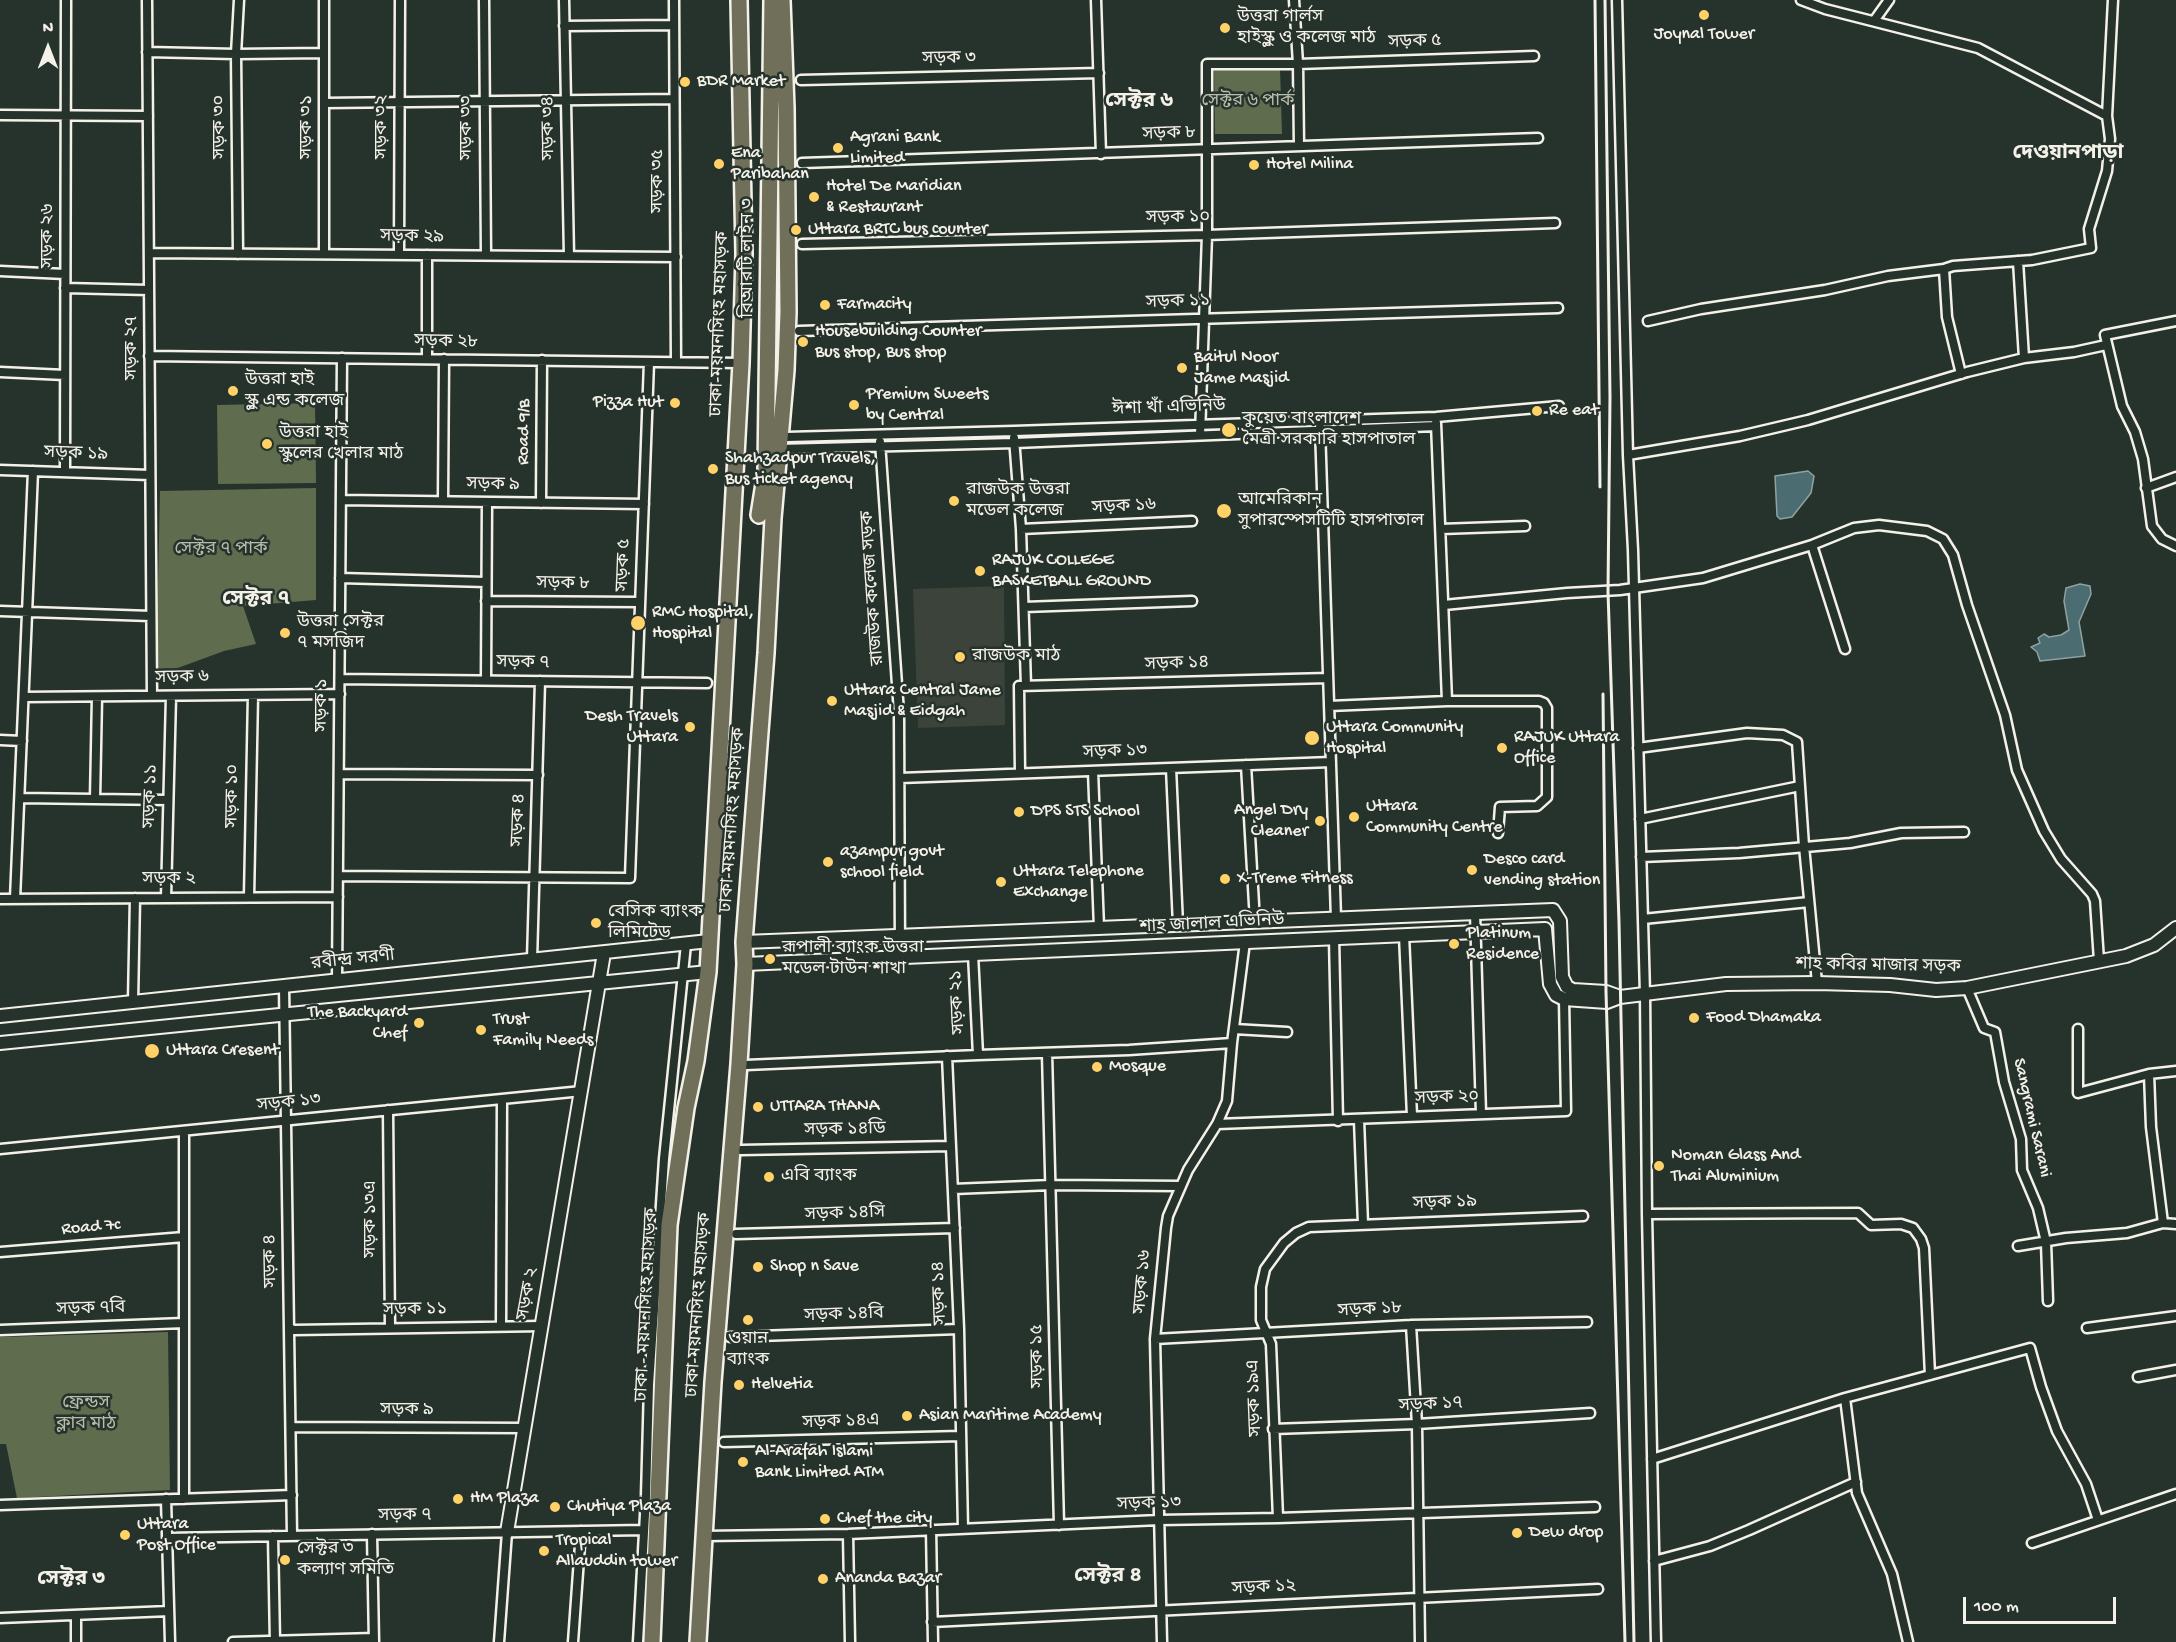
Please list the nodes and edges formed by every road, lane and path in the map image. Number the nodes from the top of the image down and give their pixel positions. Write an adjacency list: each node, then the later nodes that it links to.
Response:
1 (66, 0): 34 (street, সড়ক ২৬)
2 (147, 0): 21 (street, সড়ক ২৭)
3 (239, 0): 23 (street, সড়ক ৩০)
4 (324, 0): 22 (street, সড়ক ৩১)
5 (400, 0): 31 (street, সড়ক ৩২)
6 (484, 0): 30 (street, সড়ক ৩৩)
7 (564, 0): 20 (street, সড়ক ৩৪)
8 (674, 0): 19 (street, সড়ক ৩৫)
9 (739, 0): 73 (highway, ঢাকা-ময়মনসিংহ মহাসড়ক)
10 (772, 0): 100 (highway, বিআরটি লাইন ৩)
11 (782, 0): 85 (highway, ঢাকা-ময়মনসিংহ মহাসড়ক)
12 (1096, 0): 26 (street)
13 (1294, 0): 25 (street)
14 (1617, 0): 88 (street)
15 (1801, 0): 18 (street)
16 (1889, 0): 18 (street)
17 (2113, 0): 36 (street)
18 (1874, 21): 36 (street)
19 (674, 25): 20 (street); 28 (street, সড়ক ৩৫)
20 (564, 26): 29 (street, সড়ক ৩৪)
21 (147, 52): 23 (street); 35 (street, সড়ক ২৭)
22 (324, 53): 23 (street); 32 (street, সড়ক ৩১)
23 (236, 54): 46 (street, সড়ক ৩০)
24 (1534, 56): 25 (street, সড়ক ৫)
25 (1298, 64): 38 (street); 39 (street, সড়ক ৫)
26 (1099, 73): 27 (street, সড়ক ৩); 40 (street)
27 (801, 81)
28 (674, 99): 29 (street); 52 (street, সড়ক ৩৫)
29 (566, 100): 30 (street); 51 (street, সড়ক ৩৪)
30 (485, 101): 31 (street); 50 (street, সড়ক ৩৩)
31 (400, 102): 32 (street); 48 (street, সড়ক ৩২)
32 (324, 103): 47 (street, সড়ক ৩১)
33 (0, 115): 34 (street)
34 (65, 116): 35 (street); 56 (street, সড়ক ২৬)
35 (148, 116): 45 (street, সড়ক ২৭)
36 (2107, 116): 53 (street)
37 (1538, 138): 38 (street, সড়ক ৮)
38 (1299, 146): 39 (street, সড়ক ৮)
39 (1207, 150): 40 (street, সড়ক ৮); 43 (street)
40 (1101, 154): 41 (street, সড়ক ৮)
41 (802, 163)
42 (1555, 223): 43 (street, সড়ক ১০)
43 (1207, 235): 44 (street, সড়ক ১০); 60 (street)
44 (802, 244)
45 (149, 253): 46 (street, সড়ক ২৯); 58 (street, সড়ক ২৭)
46 (238, 254): 47 (street, সড়ক ২৯)
47 (324, 254): 48 (street, সড়ক ২৯)
48 (399, 254): 49 (street, সড়ক ২৯)
49 (427, 255): 50 (street, সড়ক ২৯); 68 (street)
50 (486, 255): 51 (street, সড়ক ২৯)
51 (569, 256): 52 (street, সড়ক ২৯)
52 (676, 257): 72 (street, সড়ক ৩৫)
53 (2018, 261): 54 (street); 66 (street)
54 (1944, 269): 61 (street); 75 (street)
55 (0, 271): 56 (street)
56 (65, 274): 57 (street, সড়ক ২৬)
57 (65, 288): 58 (street); 76 (street, সড়ক ২৬)
58 (149, 290): 65 (street, সড়ক ২৭)
59 (1558, 308): 60 (street, সড়ক ১১)
60 (1205, 319): 63 (street, সড়ক ১১); 80 (street)
61 (1648, 321)
62 (2176, 321): 64 (street)
63 (799, 331)
64 (2106, 345): 66 (street); 94 (street)
65 (149, 356): 67 (street, সড়ক ২৮); 92 (street, সড়ক ২৭)
66 (2024, 357): 75 (street)
67 (342, 358): 68 (street, সড়ক ২৮); 95 (street, সড়ক ১)
68 (427, 359): 69 (street, সড়ক ২৮)
69 (444, 359): 70 (street, সড়ক ২৮); 96 (street)
70 (542, 360): 71 (street, সড়ক ২৮); 98 (street, Road 9/B)
71 (649, 362): 72 (street, সড়ক ২৮); 99 (street, সড়ক ৫)
72 (676, 362): 73 (street, সড়ক ২৮)
73 (741, 363): 174 (highway, ঢাকা-ময়মনসিংহ মহাসড়ক)
74 (0, 372): 76 (street)
75 (1961, 374): 88 (street)
76 (65, 375): 91 (street, সড়ক ২৬)
77 (1559, 405): 79 (street, ঈশা খাঁ এভিনিউ)
78 (1319, 420): 79 (street, ঈশা খাঁ এভিনিউ); 80 (street, ঈশা খাঁ এভিনিউ); 81 (street)
79 (1436, 421): 81 (street); 104 (street)
80 (1201, 425): 82 (street, ঈশা খাঁ এভিনিউ); 84 (street)
81 (1320, 430): 84 (street); 119 (street)
82 (1014, 431): 83 (street, ঈশা খাঁ এভিনিউ); 86 (street)
83 (879, 434): 85 (street, ঈশা খাঁ এভিনিউ); 87 (street, রাজউক কলেজ সড়ক)
84 (1200, 435): 86 (street)
85 (780, 442): 87 (street); 100 (highway, ঢাকা-ময়মনসিংহ মহাসড়ক)
86 (1015, 443): 87 (street); 103 (street)
87 (880, 446): 144 (street, রাজউক কলেজ সড়ক)
88 (1628, 455): 109 (street)
89 (0, 470): 90 (street, সড়ক ১৯)
90 (33, 471): 91 (street, সড়ক ১৯); 116 (street)
91 (65, 471): 92 (street, সড়ক ১৯)
92 (150, 474): 117 (street, সড়ক ২৭)
93 (2176, 477): 94 (street)
94 (2146, 488): 106 (street)
95 (341, 500): 96 (street, সড়ক ৯); 107 (street, সড়ক ১)
96 (444, 501): 97 (street, সড়ক ৯)
97 (487, 502): 98 (street, সড়ক ৯); 108 (street)
98 (541, 503): 99 (street, সড়ক ৯)
99 (644, 504): 112 (street, সড়ক ৫)
100 (766, 519): 175 (highway, ঢাকা-ময়মনসিংহ মহাসড়ক)
101 (1192, 521): 103 (street, সড়ক ১৬)
102 (1525, 526): 104 (street)
103 (1021, 529): 114 (street)
104 (1441, 529): 113 (street)
105 (1812, 545): 109 (street); 118 (street); 182 (street)
106 (2176, 546)
107 (340, 578): 108 (street); 120 (street, সড়ক ১)
108 (486, 582): 110 (street)
109 (1633, 587): 113 (street); 136 (street)
110 (486, 601): 112 (street, সড়ক ৮); 121 (street)
111 (1192, 601): 114 (street)
112 (640, 602): 123 (street, সড়ক ৫)
113 (1444, 605): 132 (street)
114 (1024, 607): 125 (street)
115 (0, 610): 116 (street)
116 (27, 612): 117 (street); 130 (street)
117 (152, 616): 128 (street, সড়ক ২৭)
118 (1845, 649)
119 (1328, 678): 125 (street, সড়ক ১৪); 133 (street)
120 (340, 679): 121 (street, সড়ক ৭); 126 (street, সড়ক ১)
121 (486, 680): 122 (street, সড়ক ৭)
122 (540, 681): 123 (street, সড়ক ৭); 143 (street, সড়ক ৪)
123 (637, 682): 124 (street, সড়ক ৭); 155 (street, সড়ক ৫)
124 (707, 683)
125 (1026, 686): 141 (street)
126 (339, 694): 127 (street, সড়ক ৬); 142 (street, সড়ক ১)
127 (253, 695): 129 (street, সড়ক ৬); 156 (street, সড়ক ১০)
128 (152, 696): 129 (street, সড়ক ৬); 131 (street, সড়ক ৬)
129 (171, 696): 148 (street, সড়ক ১১)
130 (24, 697): 131 (street, সড়ক ৬); 135 (street)
131 (97, 697): 147 (street)
132 (1447, 701): 133 (street); 151 (street)
133 (1329, 706): 137 (street)
134 (0, 740): 135 (street)
135 (22, 741): 146 (street)
136 (1638, 748): 145 (street); 149 (street)
137 (1331, 762): 138 (street, সড়ক ১৩); 164 (street)
138 (1246, 765): 139 (street, সড়ক ১৩); 166 (street)
139 (1170, 768): 140 (street, সড়ক ১৩); 167 (street)
140 (1093, 771): 141 (street, সড়ক ১৩); 168 (street)
141 (1020, 773): 144 (street, সড়ক ১৩)
142 (339, 774): 143 (street); 154 (street, সড়ক ১)
143 (538, 776): 155 (street, সড়ক ৪)
144 (900, 778): 172 (street, রাজউক কলেজ সড়ক)
145 (1800, 786): 149 (street); 152 (street)
146 (20, 798): 147 (street); 161 (street)
147 (95, 799): 148 (street)
148 (168, 800): 159 (street, সড়ক ১১)
149 (1640, 819): 153 (street)
150 (1964, 832): 152 (street)
151 (1498, 833)
152 (1804, 846): 153 (street); 162 (street)
153 (1641, 857): 165 (street)
154 (338, 876): 155 (street); 157 (street, সড়ক ১)
155 (535, 877): 181 (street, সড়ক ৪)
156 (249, 897): 157 (street, সড়ক ২); 159 (street, সড়ক ২)
157 (338, 897): 186 (street, সড়ক ১)
158 (135, 898): 159 (street, সড়ক ২); 161 (street, সড়ক ২); 195 (street)
159 (166, 898)
160 (0, 899): 161 (street, সড়ক ২)
161 (15, 899)
162 (1809, 902): 165 (street); 188 (street)
163 (1476, 913): 164 (main road, শাহ জালাল এভিনিউ); 170 (street); 191 (main road, শাহ জালাল এভিনিউ)
164 (1336, 918): 166 (main road, শাহ জালাল এভিনিউ)
165 (1643, 919): 192 (street)
166 (1256, 922): 167 (main road, শাহ জালাল এভিনিউ)
167 (1178, 925): 168 (main road, শাহ জালাল এভিনিউ)
168 (1099, 928): 172 (main road, শাহ জালাল এভিনিউ)
169 (2176, 928): 182 (main road, শাহ কবির মাজার সড়ক)
170 (1475, 932): 171 (main road, শাহ জালাল এভিনিউ); 194 (main road, শাহ জালাল এভিনিউ); 211 (street)
171 (1404, 935): 173 (main road, শাহ জালাল এভিনিউ); 212 (street)
172 (900, 936): 175 (main road, শাহ জালাল এভিনিউ); 180 (street, রাজউক কলেজ সড়ক)
173 (1334, 938): 176 (main road, শাহ জালাল এভিনিউ); 215 (street)
174 (709, 941): 177 (main road, রবীন্দ্র সরণী); 184 (highway, ঢাকা-ময়মনসিংহ মহাসড়ক)
175 (744, 942): 183 (highway, ঢাকা-ময়মনসিংহ মহাসড়ক)
176 (1245, 942): 179 (main road, শাহ জালাল এভিনিউ); 198 (street, সড়ক ১৬)
177 (686, 944): 178 (main road, রবীন্দ্র সরণী); 185 (street)
178 (604, 953): 181 (main road, রবীন্দ্র সরণী); 187 (main road, সড়ক ২)
179 (973, 954): 180 (main road, শাহ জালাল এভিনিউ); 203 (street, সড়ক ২১); 204 (street, সড়ক ২১)
180 (900, 957): 183 (main road, শাহ জালাল এভিনিউ)
181 (532, 960): 186 (main road, রবীন্দ্র সরণী)
182 (2099, 961): 190 (main road, শাহ কবির মাজার সড়ক)
183 (745, 964): 284 (highway, ঢাকা-ময়মনসিংহ মহাসড়ক)
184 (708, 972): 185 (main road); 303 (highway, ঢাকা - ময়মনসিংহ মহাসড়ক)
185 (683, 975): 187 (main road); 277 (street)
186 (337, 981): 189 (main road, রবীন্দ্র সরণী)
187 (600, 983): 196 (main road); 208 (main road, সড়ক ২)
188 (1817, 983): 190 (main road, শাহ কবির মাজার সড়ক); 192 (main road, শাহ কবির মাজার সড়ক)
189 (284, 986): 195 (main road, রবীন্দ্র সরণী); 196 (street, সড়ক ৪)
190 (1967, 988): 233 (street, Sangrami Sarani)
191 (1606, 992): 193 (main road, শাহ কবির মাজার সড়ক)
192 (1645, 994): 193 (main road, শাহ কবির মাজার সড়ক); 224 (street)
193 (1620, 996): 194 (main road)
194 (1564, 999): 211 (street, সড়ক ২০)
195 (133, 1002): 197 (main road, রবীন্দ্র সরণী)
196 (285, 1014): 201 (main road); 213 (street, সড়ক ৪)
197 (0, 1016)
198 (1234, 1029): 200 (street); 202 (street, সড়ক ১৬)
199 (2078, 1029): 207 (street)
200 (1287, 1032)
201 (0, 1043)
202 (1232, 1044): 203 (street, সড়ক ২১); 216 (street, সড়ক ১৬)
203 (1047, 1053): 221 (street, সড়ক ১৫)
204 (947, 1056): 205 (street, সড়ক ২১); 218 (street, সড়ক ১৪)
205 (746, 1065)
206 (2176, 1071): 207 (street)
207 (2149, 1074): 226 (street)
208 (582, 1091): 209 (street, সড়ক ১৩); 242 (main road, সড়ক ২)
209 (502, 1099): 210 (street, সড়ক ১৩); 241 (street)
210 (388, 1110): 213 (street, সড়ক ১৩); 244 (street, সড়ক ১৩এ)
211 (1481, 1114): 212 (street, সড়ক ২০)
212 (1412, 1116): 214 (street, সড়ক ২০)
213 (286, 1120): 217 (street, সড়ক ১৩); 243 (street, সড়ক ৪)
214 (1359, 1120): 215 (street, সড়ক ২০); 227 (street)
215 (1338, 1121): 216 (street, সড়ক ২০)
216 (1217, 1124): 222 (street, সড়ক ১৬)
217 (184, 1131): 219 (street, সড়ক ১৩); 232 (street)
218 (951, 1146): 220 (street, সড়ক ১৪ডি); 223 (street, সড়ক ১৪)
219 (0, 1149)
220 (741, 1150)
221 (1051, 1185): 222 (street); 223 (street); 274 (street, সড়ক ১৫)
222 (1181, 1186): 250 (street, সড়ক ১৬)
223 (953, 1189): 230 (street, সড়ক ১৪)
224 (1647, 1214): 252 (street); 262 (street)
225 (1583, 1216): 227 (street, সড়ক ১৯)
226 (2163, 1223): 228 (street); 233 (street)
227 (1363, 1224): 229 (street, সড়ক ১৯)
228 (2176, 1224)
229 (1308, 1227): 248 (street, সড়ক ১৯এ)
230 (955, 1228): 231 (street, সড়ক ১৪সি); 246 (street, সড়ক ১৪)
231 (736, 1234)
232 (184, 1237): 235 (street, Road 7c); 239 (street)
233 (2046, 1242): 234 (street); 236 (street, Sangrami Sarani)
234 (2018, 1246)
235 (0, 1252)
236 (2048, 1301)
237 (2176, 1316): 245 (street)
238 (1587, 1322): 240 (street, সড়ক ১৮)
239 (184, 1323): 247 (street, সড়ক ৭বি); 267 (street)
240 (1411, 1325): 248 (street, সড়ক ১৮); 256 (street)
241 (501, 1326): 242 (street, সড়ক ১১); 244 (street, সড়ক ১১)
242 (542, 1326): 258 (main road, সড়ক ২)
243 (290, 1328): 244 (street, সড়ক ১১); 257 (street, সড়ক ৪)
244 (390, 1328)
245 (2087, 1328)
246 (959, 1329): 249 (street, সড়ক ১৪বি); 260 (street, সড়ক ১৪)
247 (0, 1330)
248 (1267, 1333): 250 (street, সড়ক ১৮); 259 (street, সড়ক ১৯এ)
249 (730, 1337)
250 (1155, 1339): 272 (street, সড়ক ১৬)
251 (2176, 1370): 253 (street)
252 (1930, 1375): 254 (street); 273 (street)
253 (2138, 1377)
254 (1845, 1398): 262 (street); 263 (street)
255 (1590, 1413): 256 (street, সড়ক ১৭)
256 (1417, 1424): 259 (street, সড়ক ১৭); 270 (street)
257 (291, 1425): 258 (street, সড়ক ৯); 265 (street, সড়ক ৪)
258 (525, 1428): 279 (main road, সড়ক ২)
259 (1273, 1429): 271 (street, সড়ক ১৯এ)
260 (960, 1436): 261 (street, সড়ক ১৪এ); 276 (street, সড়ক ১৪)
261 (723, 1442)
262 (1652, 1459): 287 (street)
263 (1856, 1482): 287 (street); 310 (street)
264 (2176, 1494): 273 (street)
265 (292, 1495): 267 (street); 283 (street, সড়ক ৪)
266 (165, 1499): 267 (street); 268 (street); 285 (street)
267 (184, 1499)
268 (0, 1505)
269 (1595, 1507): 270 (street, সড়ক ১৩)
270 (1419, 1513): 271 (street, সড়ক ১৩); 289 (street)
271 (1278, 1518): 272 (street, সড়ক ১৩)
272 (1159, 1520): 274 (street, সড়ক ১৩); 291 (street, সড়ক ১৬)
273 (2098, 1520): 286 (street)
274 (1059, 1526): 276 (street, সড়ক ১৩)
275 (931, 1529): 276 (street, সড়ক ১৩); 281 (street, সড়ক ১৩); 294 (street)
276 (963, 1529)
277 (644, 1530): 278 (street, সড়ক ৭); 302 (street)
278 (581, 1531): 279 (street, সড়ক ৭); 301 (street)
279 (507, 1532): 280 (street, সড়ক ৭); 300 (street, সড়ক ২)
280 (372, 1534): 283 (street, সড়ক ৭); 295 (street)
281 (848, 1534): 284 (street, সড়ক ১৩); 305 (street)
282 (273, 1536): 283 (street, সড়ক ৭); 285 (street, সড়ক ৭); 296 (street)
283 (292, 1536)
284 (705, 1536): 304 (highway, ঢাকা-ময়মনসিংহ মহাসড়ক)
285 (167, 1538): 290 (street)
286 (2032, 1543)
287 (1654, 1561): 309 (street)
288 (1598, 1589): 289 (street, সড়ক ১২)
289 (1420, 1597): 291 (street, সড়ক ১২); 308 (street)
290 (169, 1611): 292 (street); 298 (street)
291 (1161, 1611): 294 (street, সড়ক ১২); 307 (street, সড়ক ১৬)
292 (76, 1615): 293 (street); 297 (street)
293 (0, 1618)
294 (932, 1622): 306 (street)
295 (374, 1640): 296 (street)
296 (275, 1641): 299 (street)
297 (76, 1642)
298 (170, 1642)
299 (232, 1642)
300 (499, 1642)
301 (573, 1642)
302 (638, 1642)
303 (652, 1642)
304 (698, 1642)
305 (850, 1642)
306 (933, 1642)
307 (1162, 1642)
308 (1420, 1642)
309 (1656, 1642)
310 (1908, 1642)

